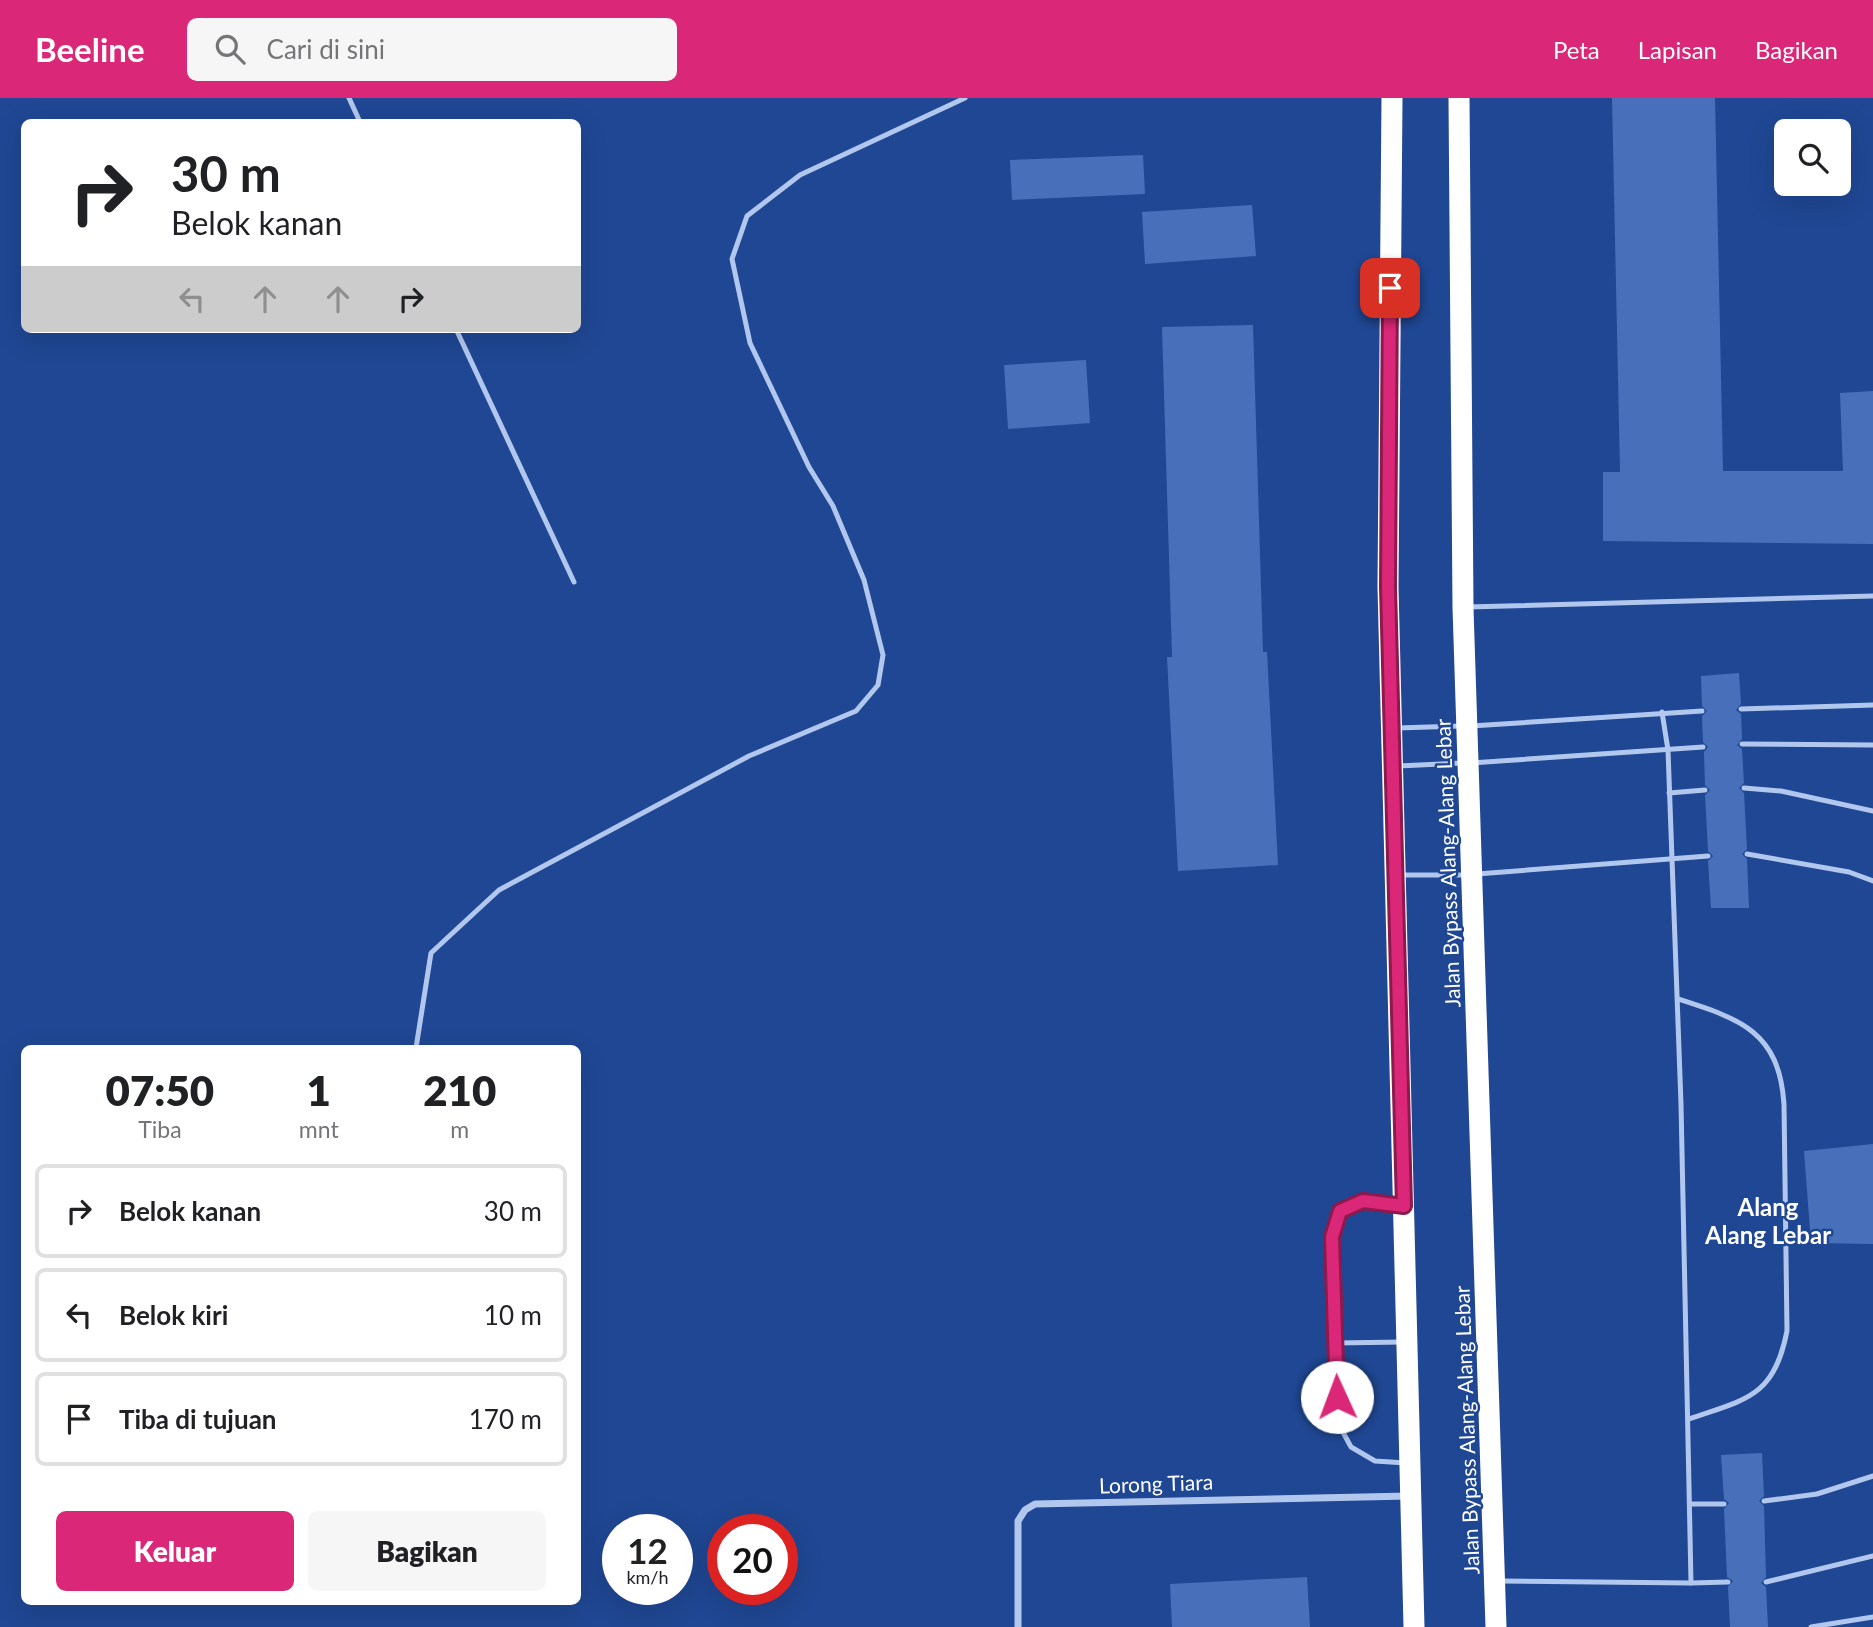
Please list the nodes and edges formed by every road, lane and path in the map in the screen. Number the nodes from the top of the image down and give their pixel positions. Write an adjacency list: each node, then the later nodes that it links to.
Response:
1 (349, 98): 5 (lane)
2 (965, 98): 33 (lane)
3 (1392, 98): 15 (highway)
4 (1460, 98): 9 (highway, Jalan Bypass Alang-Alang Lebar)
5 (359, 119)
6 (458, 333): 7 (lane)
7 (574, 582)
8 (1873, 596): 9 (lane)
9 (1463, 608): 14 (highway, Jalan Bypass Alang-Alang Lebar)
10 (1873, 705): 11 (lane)
11 (1741, 709)
12 (1702, 711): 13 (lane)
13 (1662, 712): 14 (lane); 19 (lane)
14 (1467, 726): 15 (lane); 20 (highway, Jalan Bypass Alang-Alang Lebar)
15 (1391, 728): 21 (highway)
16 (1742, 744): 17 (lane)
17 (1873, 745)
18 (1703, 747): 19 (lane)
19 (1668, 750): 20 (lane); 24 (lane)
20 (1468, 763): 21 (lane); 29 (highway, Jalan Bypass Alang-Alang Lebar)
21 (1391, 767): 30 (highway)
22 (1744, 788): 25 (lane)
23 (1705, 790): 24 (lane)
24 (1669, 793): 28 (lane)
25 (1873, 811)
26 (1747, 854): 31 (lane)
27 (1708, 856): 28 (lane)
28 (1672, 859): 29 (lane); 32 (lane)
29 (1472, 874): 30 (lane); 45 (highway, Jalan Bypass Alang-Alang Lebar)
30 (1393, 875): 34 (highway)
31 (1873, 881)
32 (1678, 999): 37 (lane); 37 (lane)
33 (416, 1045)
34 (1404, 1206): 35 (highway); 36 (lane)
35 (1406, 1341): 36 (lane); 38 (highway)
36 (1335, 1343): 38 (lane)
37 (1689, 1419): 42 (lane)
38 (1409, 1463): 40 (highway)
39 (1873, 1476): 41 (lane)
40 (1410, 1496): 50 (street, Lorong Tiara); 51 (highway)
41 (1764, 1501)
42 (1690, 1504): 43 (lane); 48 (lane)
43 (1724, 1504)
44 (1873, 1556): 47 (lane)
45 (1495, 1581): 48 (lane); 52 (highway, Jalan Bypass Alang-Alang Lebar)
46 (1728, 1582): 48 (lane)
47 (1766, 1582)
48 (1691, 1583)
49 (1873, 1617): 53 (lane)
50 (1018, 1627)
51 (1414, 1627)
52 (1496, 1627)
53 (1811, 1627)

